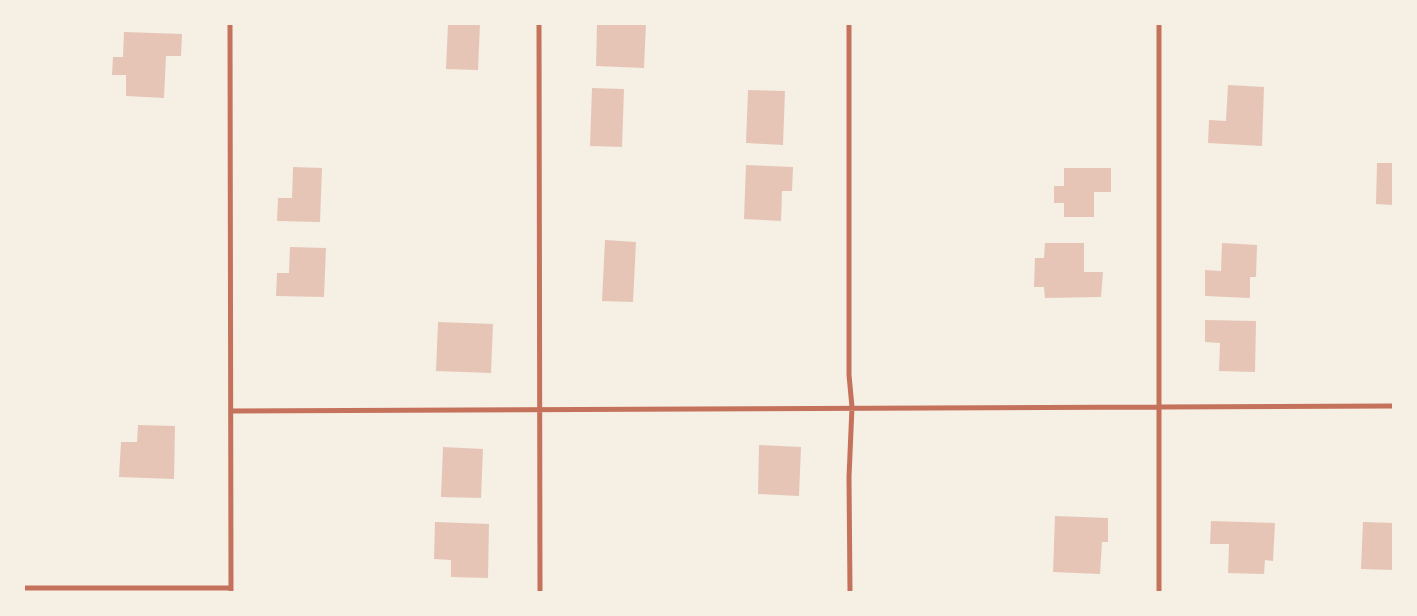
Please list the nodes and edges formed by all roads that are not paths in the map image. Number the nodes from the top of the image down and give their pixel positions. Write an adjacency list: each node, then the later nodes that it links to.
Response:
1 (230, 24): 9 (street)
2 (539, 24): 8 (street)
3 (849, 24): 6 (street)
4 (1159, 24): 7 (street)
5 (1393, 406): 7 (street)
6 (852, 407): 7 (street); 8 (street); 13 (street)
7 (1159, 407): 14 (street)
8 (541, 409): 9 (street); 12 (street)
9 (231, 411): 11 (street)
10 (24, 588): 11 (street)
11 (231, 590)
12 (540, 592)
13 (850, 592)
14 (1159, 592)

